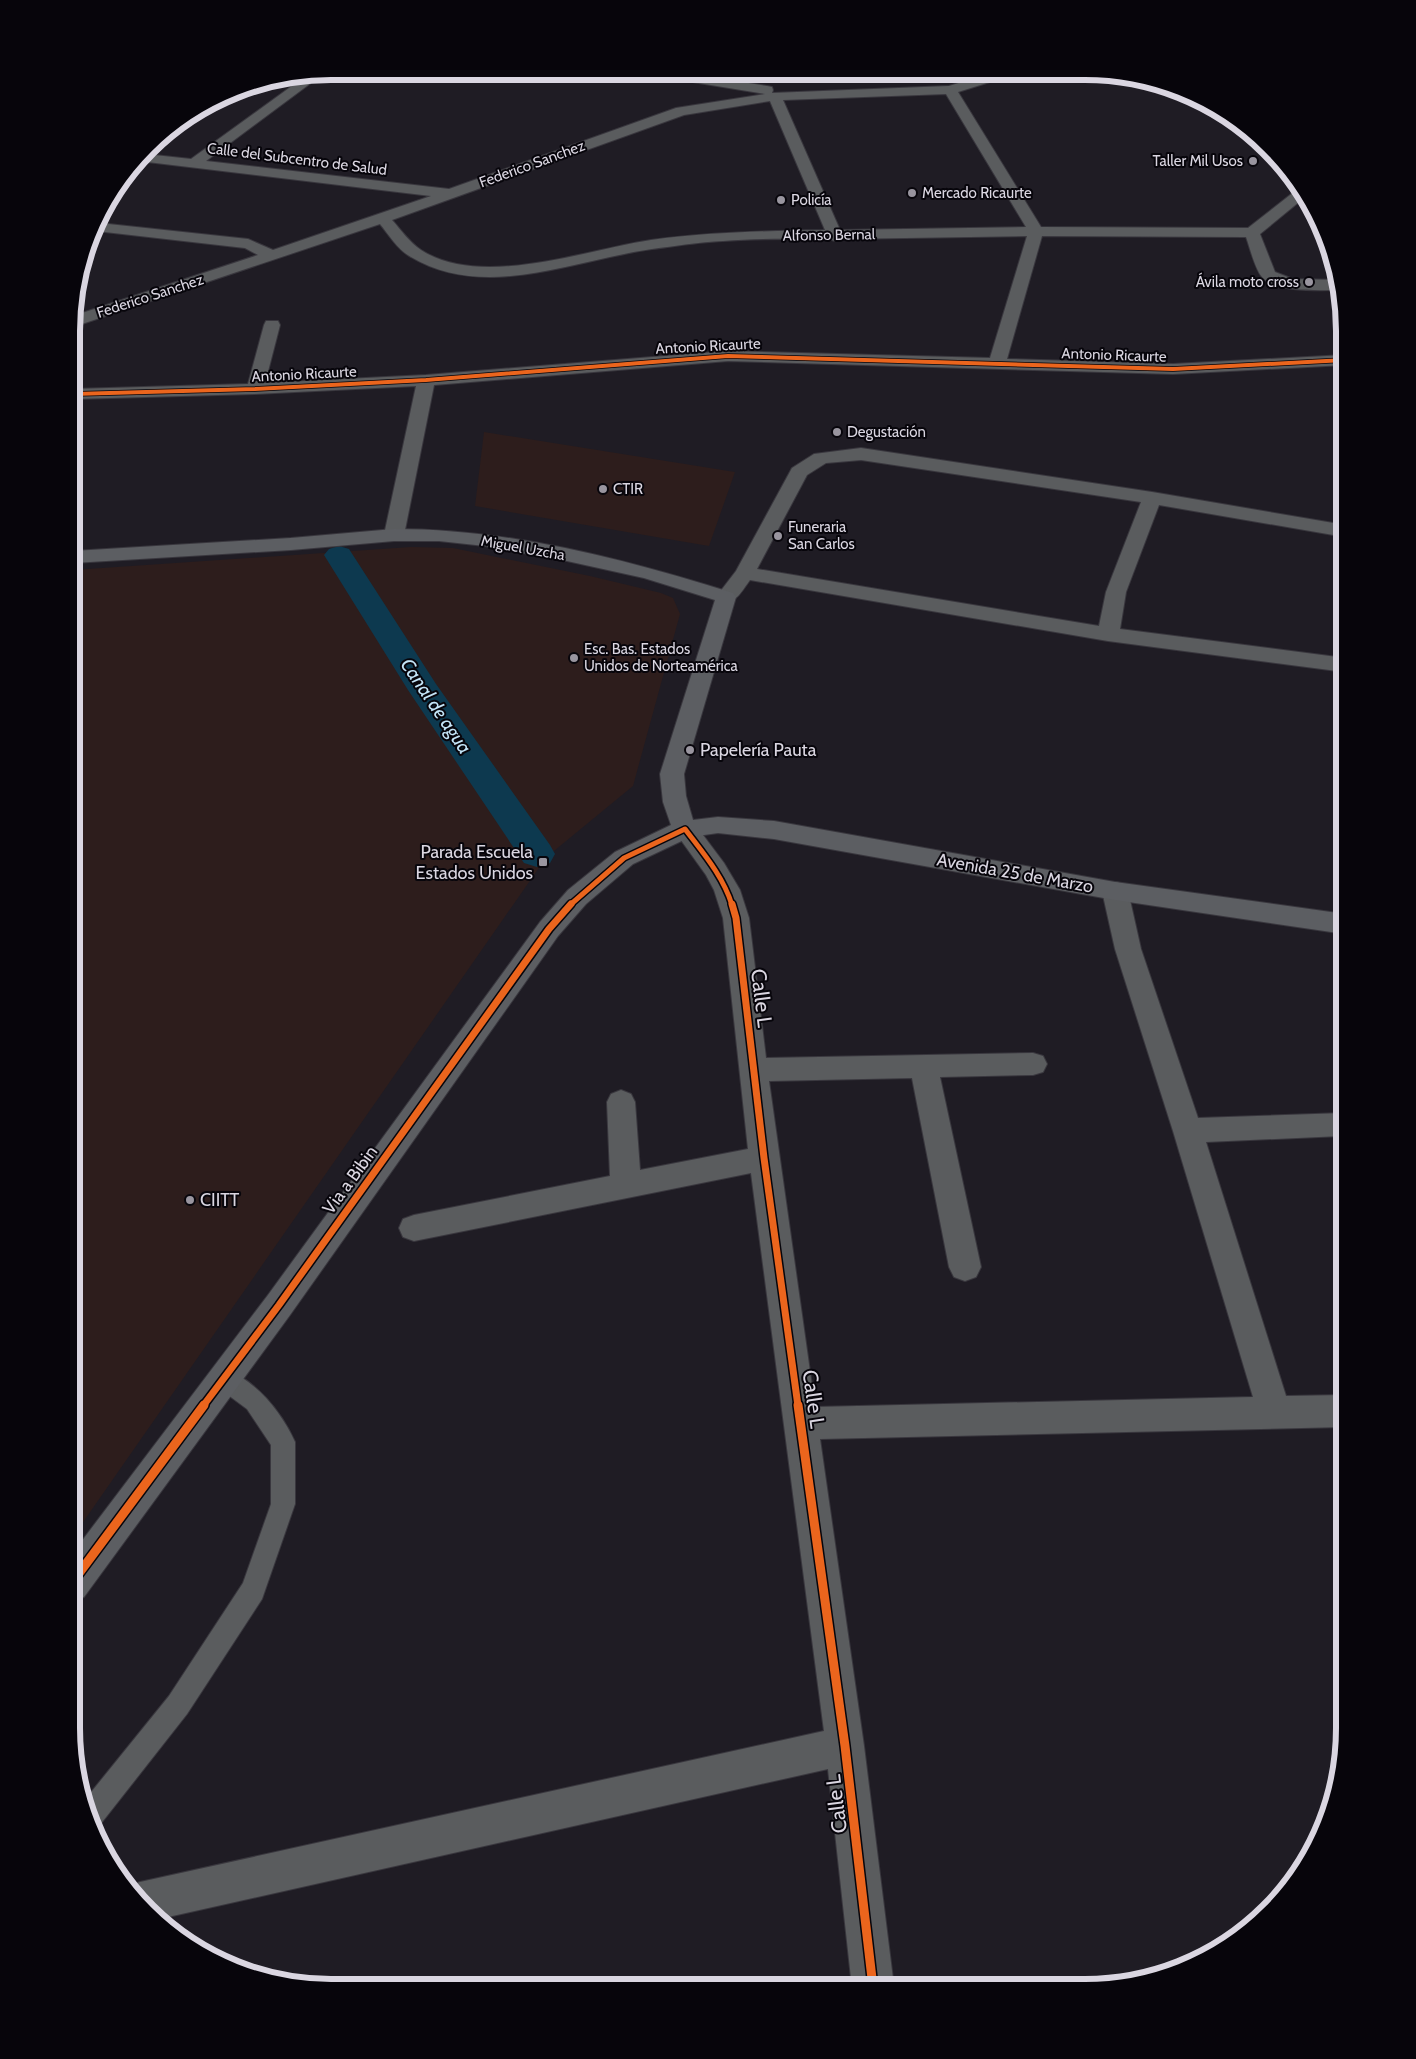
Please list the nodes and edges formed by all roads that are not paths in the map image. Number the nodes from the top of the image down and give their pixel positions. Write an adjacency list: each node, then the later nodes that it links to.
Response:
1 (705, 80): 5 (street)
2 (979, 80): 4 (street, Federico Sanchez)
3 (307, 81): 7 (street)
4 (950, 90): 5 (street, Federico Sanchez); 14 (street)
5 (781, 96): 8 (street, Federico Sanchez); 16 (street)
6 (149, 159): 7 (street, Calle del Subcentro de Salud)
7 (195, 163): 8 (street, Calle del Subcentro de Salud)
8 (448, 194): 12 (street, Federico Sanchez)
9 (1296, 196): 10 (street)
10 (1286, 204): 11 (street); 15 (street)
11 (1301, 204)
12 (383, 218): 16 (street, Alfonso Bernal); 17 (street, Federico Sanchez)
13 (102, 228): 17 (street)
14 (1036, 231): 15 (street, Alfonso Bernal); 16 (street, Alfonso Bernal); 22 (street)
15 (1252, 233): 18 (street)
16 (835, 236)
17 (272, 256): 19 (street, Federico Sanchez)
18 (1332, 285)
19 (81, 320)
20 (272, 325): 24 (street)
21 (1336, 360): 22 (street, Antonio Ricaurte)
22 (997, 363): 23 (street, Antonio Ricaurte)
23 (426, 380): 24 (street, Antonio Ricaurte); 28 (street)
24 (255, 389): 25 (street, Antonio Ricaurte)
25 (80, 394)
26 (1152, 498): 27 (street); 30 (street); 32 (street)
27 (1336, 529)
28 (394, 535): 29 (main road, Miguel Uzcha); 31 (main road, Miguel Uzcha)
29 (80, 557)
30 (745, 573): 31 (street); 32 (street)
31 (726, 597): 34 (main road)
32 (1108, 634): 33 (street)
33 (1336, 664)
34 (685, 829): 35 (main road, Avenida 25 de Marzo); 39 (street, Calle L); 47 (main road, Via a Bibin)
35 (1115, 891): 36 (main road, Avenida 25 de Marzo); 42 (street)
36 (1336, 923)
37 (1033, 1064): 38 (street)
38 (924, 1066): 39 (street); 46 (street)
39 (755, 1070): 43 (street, Calle L)
40 (622, 1102): 44 (street)
41 (1336, 1124): 42 (street)
42 (1188, 1131): 49 (street)
43 (764, 1158): 44 (street); 50 (street, Calle L)
44 (626, 1187): 45 (street)
45 (414, 1228)
46 (965, 1267)
47 (224, 1379): 51 (main road, Via a Bibin); 53 (lane)
48 (1336, 1411): 49 (street)
49 (1274, 1412): 50 (street)
50 (802, 1423): 52 (street, Calle L)
51 (80, 1573)
52 (845, 1746): 54 (street); 55 (street, Calle L)
53 (94, 1810)
54 (150, 1901)
55 (873, 1979)

